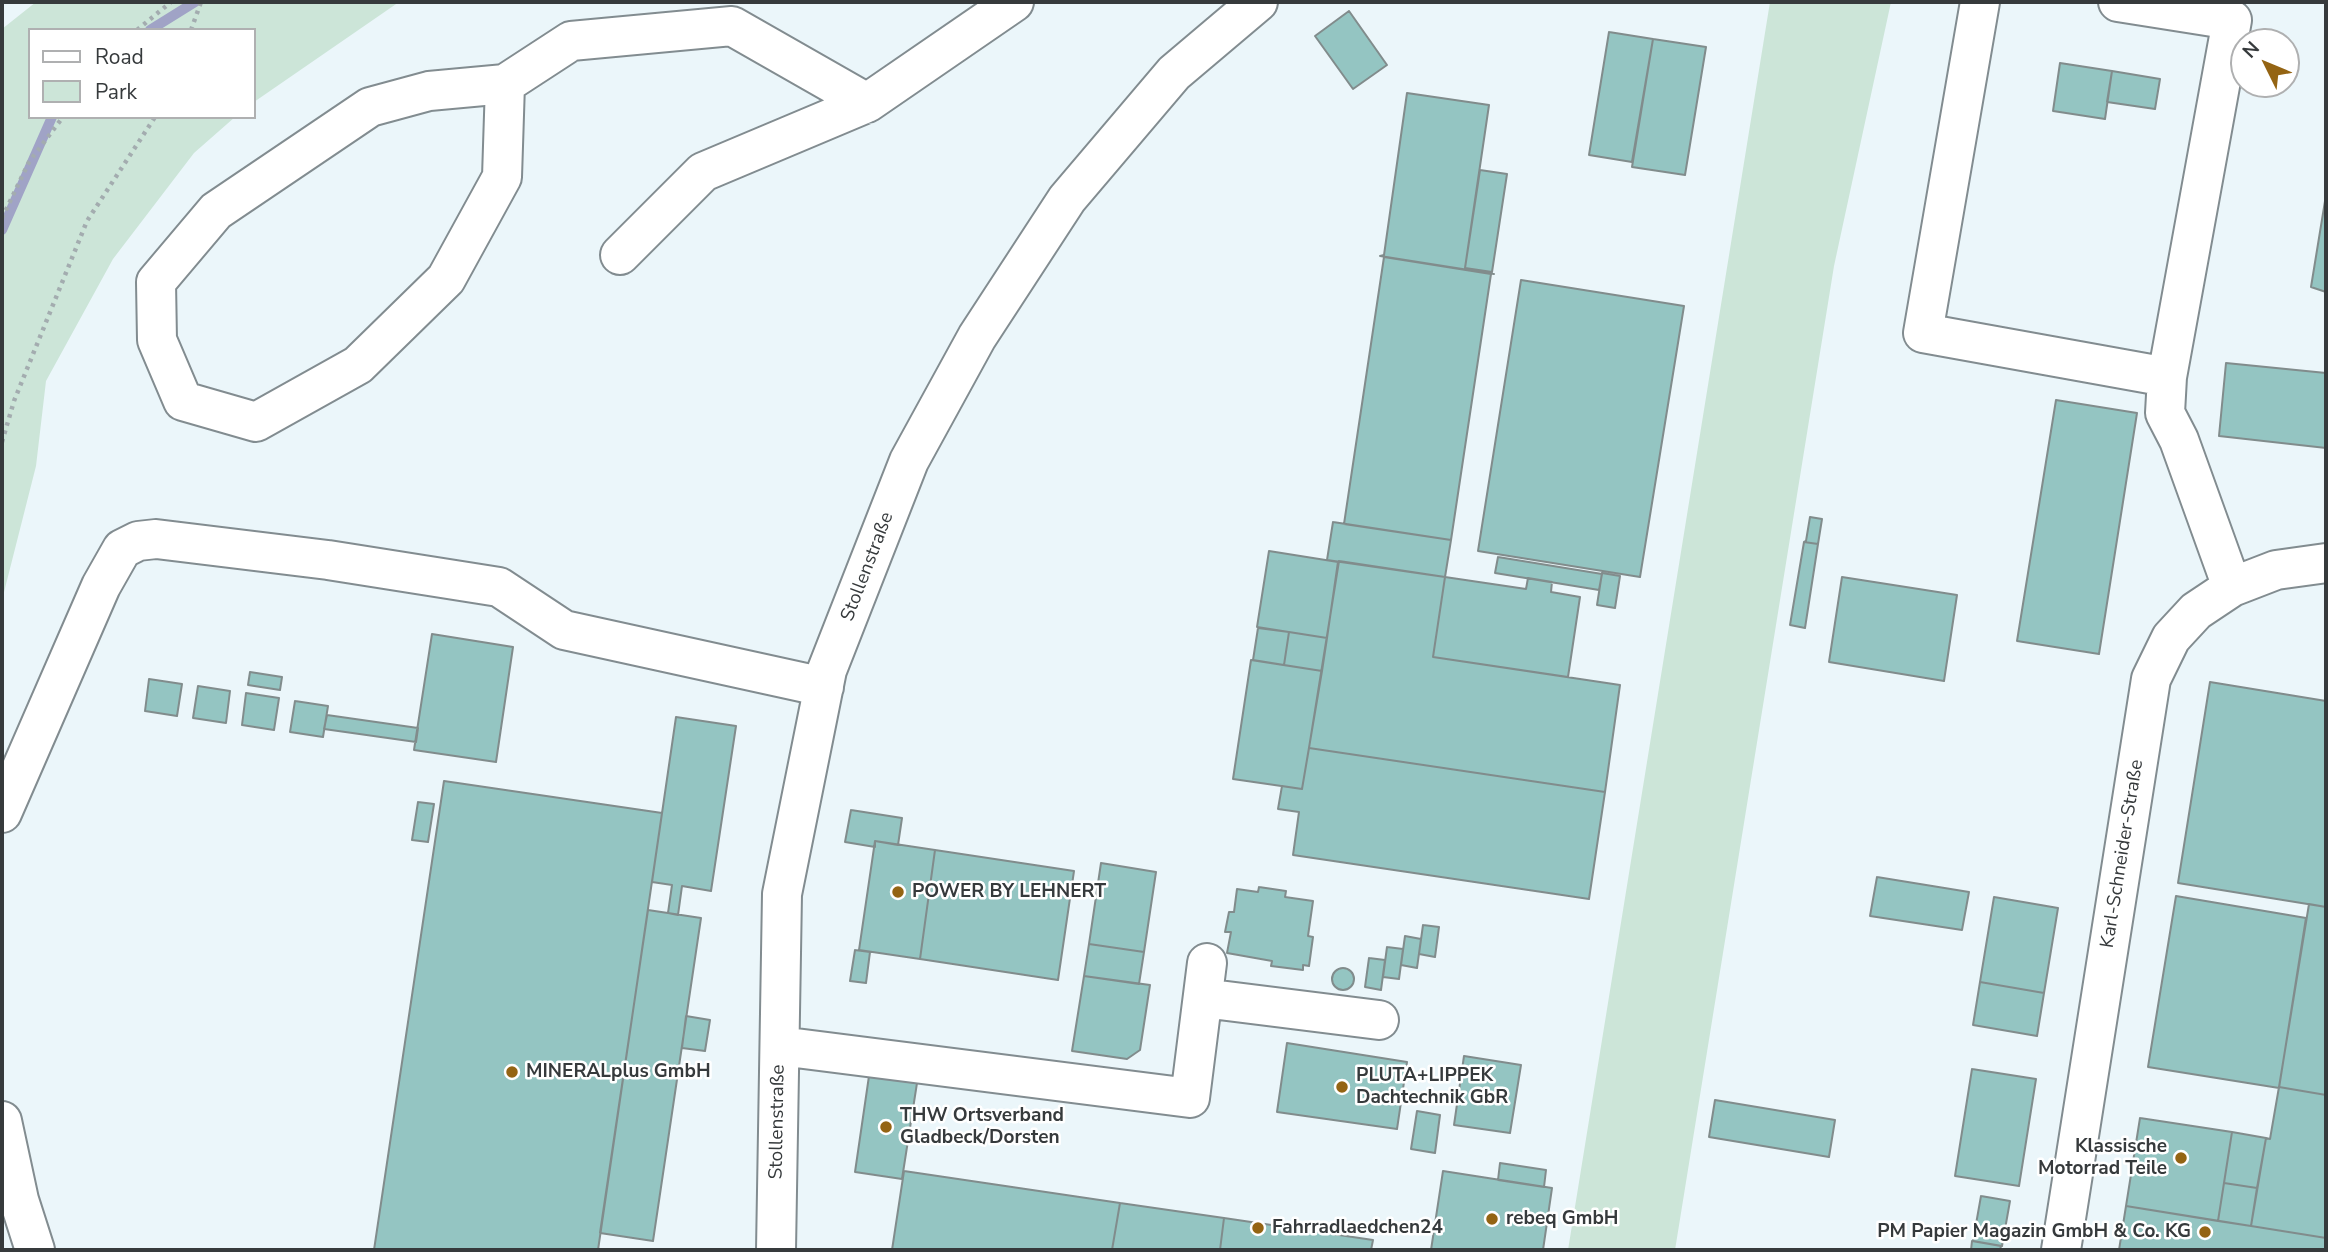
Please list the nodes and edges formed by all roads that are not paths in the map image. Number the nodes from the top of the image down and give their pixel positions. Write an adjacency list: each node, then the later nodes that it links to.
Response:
1 (1014, 2): 7 (street)
2 (1258, 2): 12 (street, Stollenstraße)
3 (1980, 2): 9 (street)
4 (2118, 2): 5 (street)
5 (2233, 11): 9 (street)
6 (505, 84): 6 (street); 7 (street)
7 (867, 103): 8 (street)
8 (620, 255)
9 (2167, 377): 11 (street)
10 (2326, 563): 11 (street, Karl-Schneider-Straße)
11 (2232, 587): 19 (street, Karl-Schneider-Straße)
12 (824, 687): 13 (street); 15 (street, Stollenstraße)
13 (2, 813)
14 (1379, 1020): 15 (street)
15 (780, 1046): 18 (street, Stollenstraße)
16 (2, 1121): 17 (street)
17 (35, 1250)
18 (776, 1250)
19 (2061, 1250)

